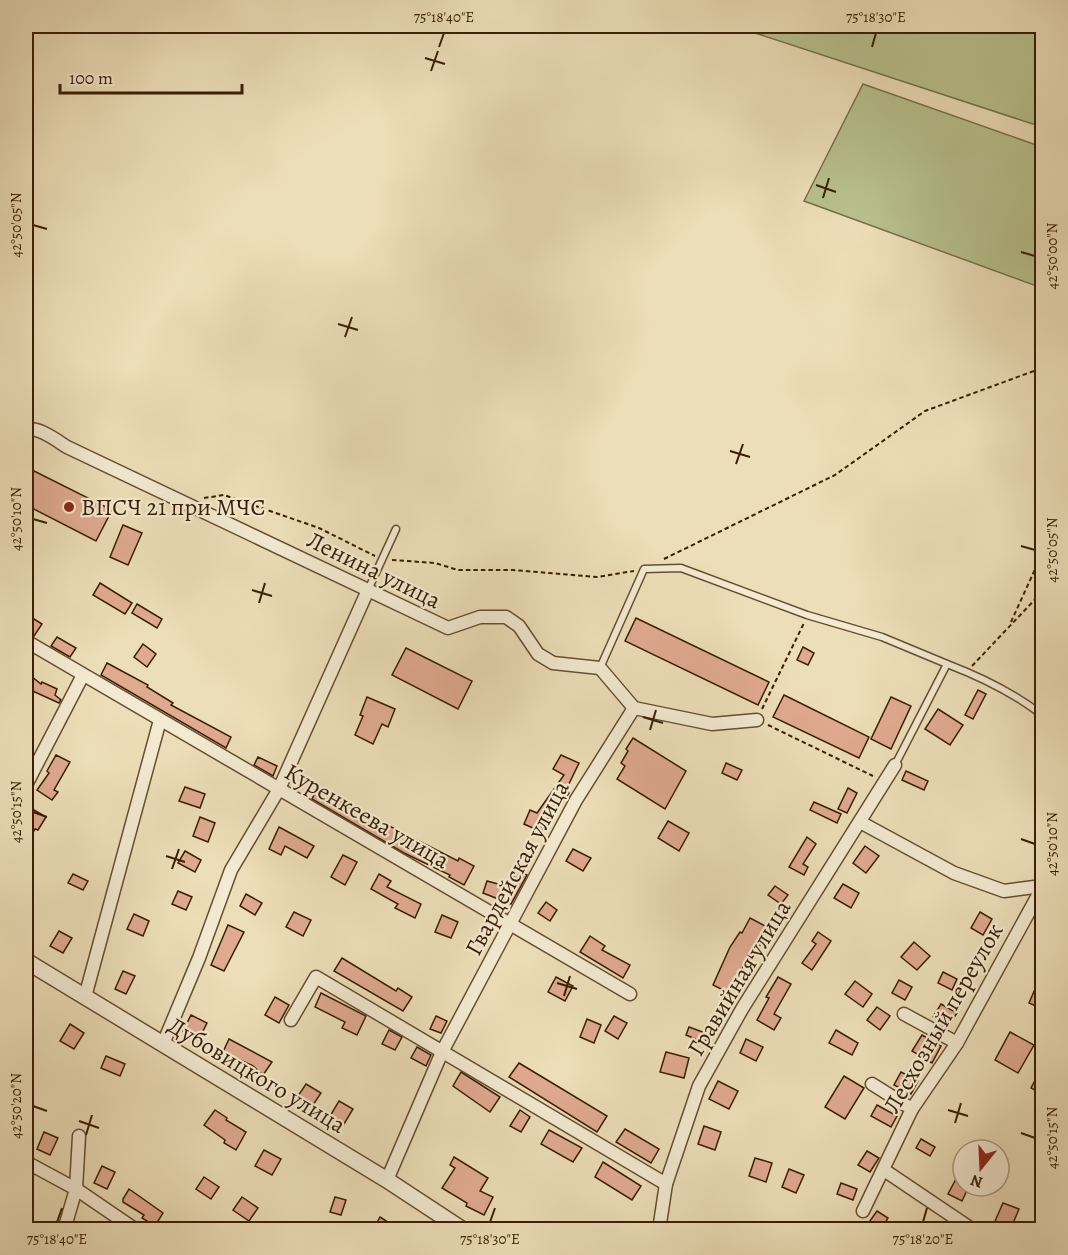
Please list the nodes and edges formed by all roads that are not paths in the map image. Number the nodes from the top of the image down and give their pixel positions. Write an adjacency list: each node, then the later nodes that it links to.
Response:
1 (28, 429): 3 (street, Ленина улица)
2 (396, 529): 3 (lane)
3 (368, 590): 6 (street, Ленина улица); 14 (street)
4 (26, 641): 7 (street, Куренкеева улица)
5 (947, 664): 6 (lane); 9 (lane); 12 (lane)
6 (600, 668): 8 (street)
7 (83, 675): 10 (street, Куренкеева улица); 13 (street)
8 (634, 708): 11 (street); 17 (street, Гвардейская улица)
9 (1042, 715)
10 (160, 720): 14 (street, Куренкеева улица); 20 (street)
11 (757, 720)
12 (895, 765): 15 (street, Гравийная улица)
13 (26, 785)
14 (279, 789): 17 (street, Куренкеева улица); 24 (street)
15 (860, 822): 16 (street); 32 (street, Гравийная улица)
16 (1042, 887): 23 (street, Лесхозный переулок)
17 (510, 924): 19 (street, Куренкеева улица); 25 (street, Гвардейская улица)
18 (26, 961): 20 (street, Дубовицкого улица)
19 (630, 994)
20 (85, 998): 24 (street, Дубовицкого улица)
21 (904, 1014): 23 (street)
22 (291, 1020): 25 (street)
23 (957, 1043): 27 (street, Лесхозный переулок)
24 (163, 1044): 31 (street, Дубовицкого улица)
25 (442, 1052): 31 (street, Гвардейская улица); 32 (street)
26 (872, 1084): 27 (street)
27 (912, 1109): 30 (street, Лесхозный переулок)
28 (79, 1136): 33 (street)
29 (26, 1162): 33 (street)
30 (884, 1170): 34 (street, Лесхозный переулок); 39 (street)
31 (387, 1180): 37 (street, Дубовицкого улица)
32 (666, 1184): 38 (street, Гравийная улица)
33 (76, 1189): 35 (street); 36 (street)
34 (863, 1211)
35 (64, 1230)
36 (136, 1230)
37 (463, 1230)
38 (659, 1230)
39 (973, 1230)

